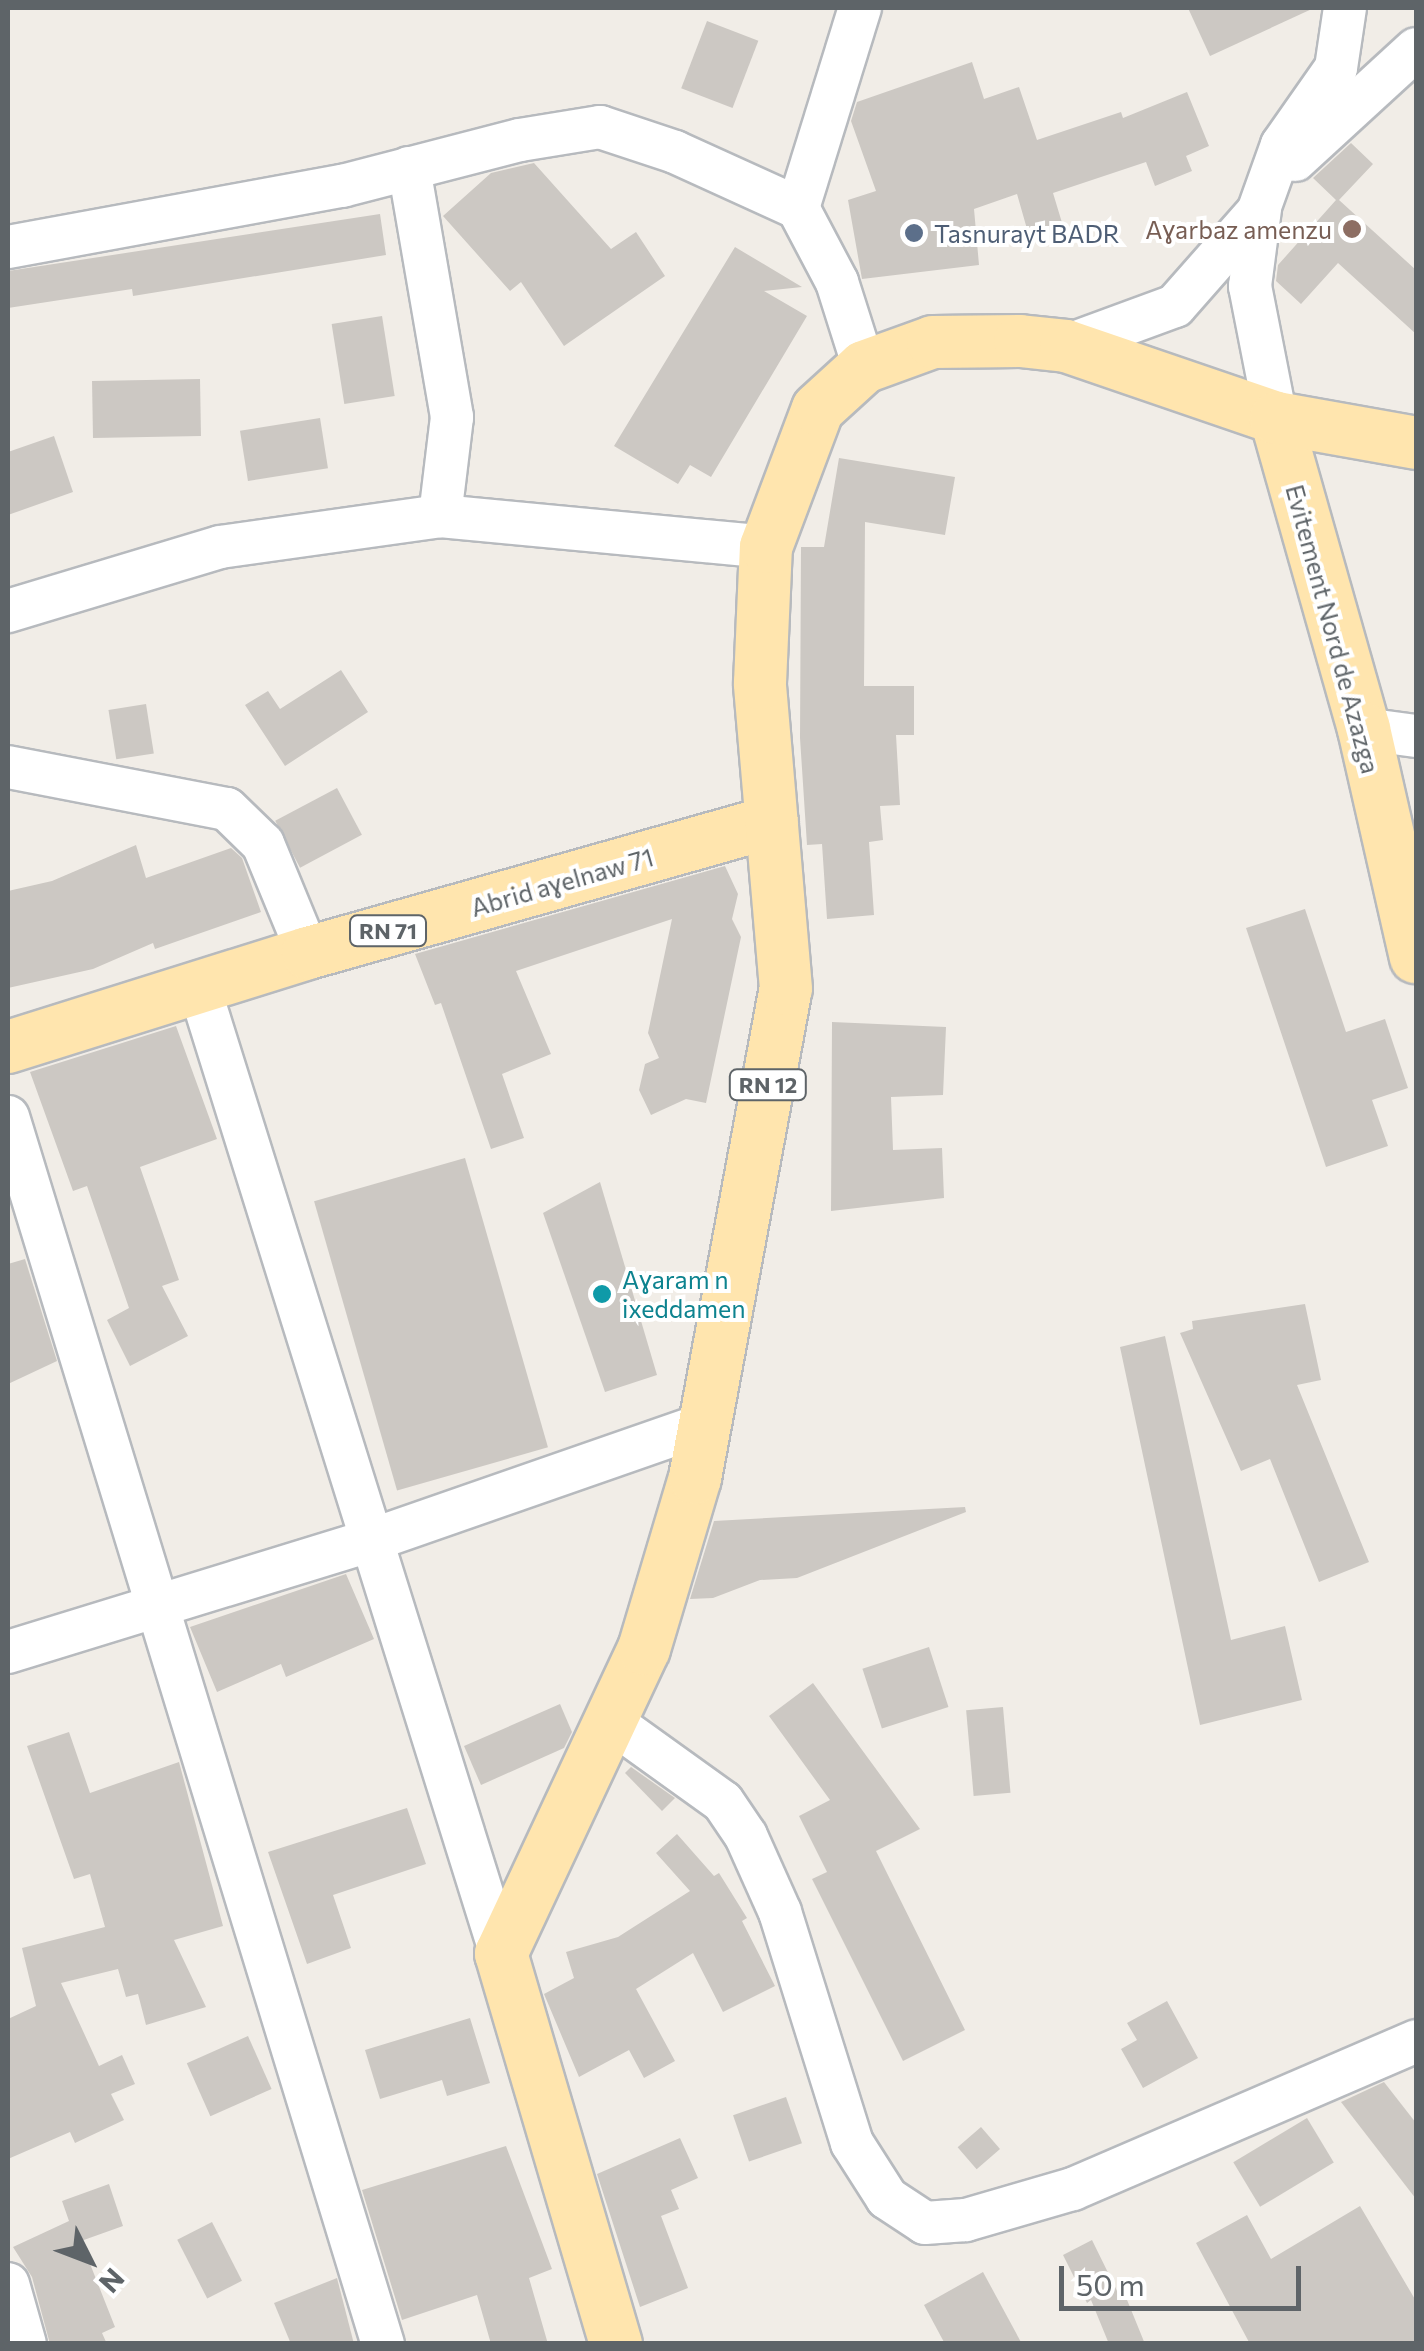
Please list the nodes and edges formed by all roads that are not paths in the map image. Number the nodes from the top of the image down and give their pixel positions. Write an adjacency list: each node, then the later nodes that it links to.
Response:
1 (860, 8): 5 (street)
2 (1345, 8): 6 (street)
3 (1416, 49): 6 (street)
4 (409, 168): 5 (street); 7 (street); 12 (street)
5 (798, 208): 9 (street)
6 (1258, 212): 8 (street); 10 (street)
7 (8, 247)
8 (1066, 346): 9 (main road, RN 12); 10 (main road, RN 12)
9 (864, 367): 13 (main road, RN 12)
10 (1276, 418): 11 (main road, RN 12); 15 (main road, Evitement Nord de Azazga)
11 (1416, 443)
12 (440, 516): 13 (street); 14 (street)
13 (766, 547): 19 (main road, RN 12)
14 (8, 611)
15 (1364, 728): 16 (street); 18 (main road, Evitement Nord de Azazga)
16 (1416, 736)
17 (8, 766): 20 (street)
18 (1398, 816): 21 (main road, Evitement Nord de Azazga)
19 (772, 822): 20 (main road, Abrid aɣelnaw 71 / RN 71); 25 (main road, RN 12)
20 (308, 954): 22 (main road, Abrid aɣelnaw 71 / RN 71)
21 (1416, 957)
22 (200, 990): 23 (main road, Abrid aɣelnaw 71 / RN 71); 26 (street)
23 (8, 1047)
24 (8, 1117): 27 (street)
25 (702, 1425): 26 (street); 29 (main road, RN 12)
26 (370, 1541): 27 (street); 30 (street)
27 (163, 1608): 28 (street); 34 (street)
28 (8, 1652)
29 (613, 1722): 30 (main road, RN 12); 31 (street)
30 (501, 1954): 35 (main road)
31 (1416, 2040)
32 (8, 2284): 33 (street)
33 (26, 2344)
34 (383, 2344)
35 (616, 2344)

